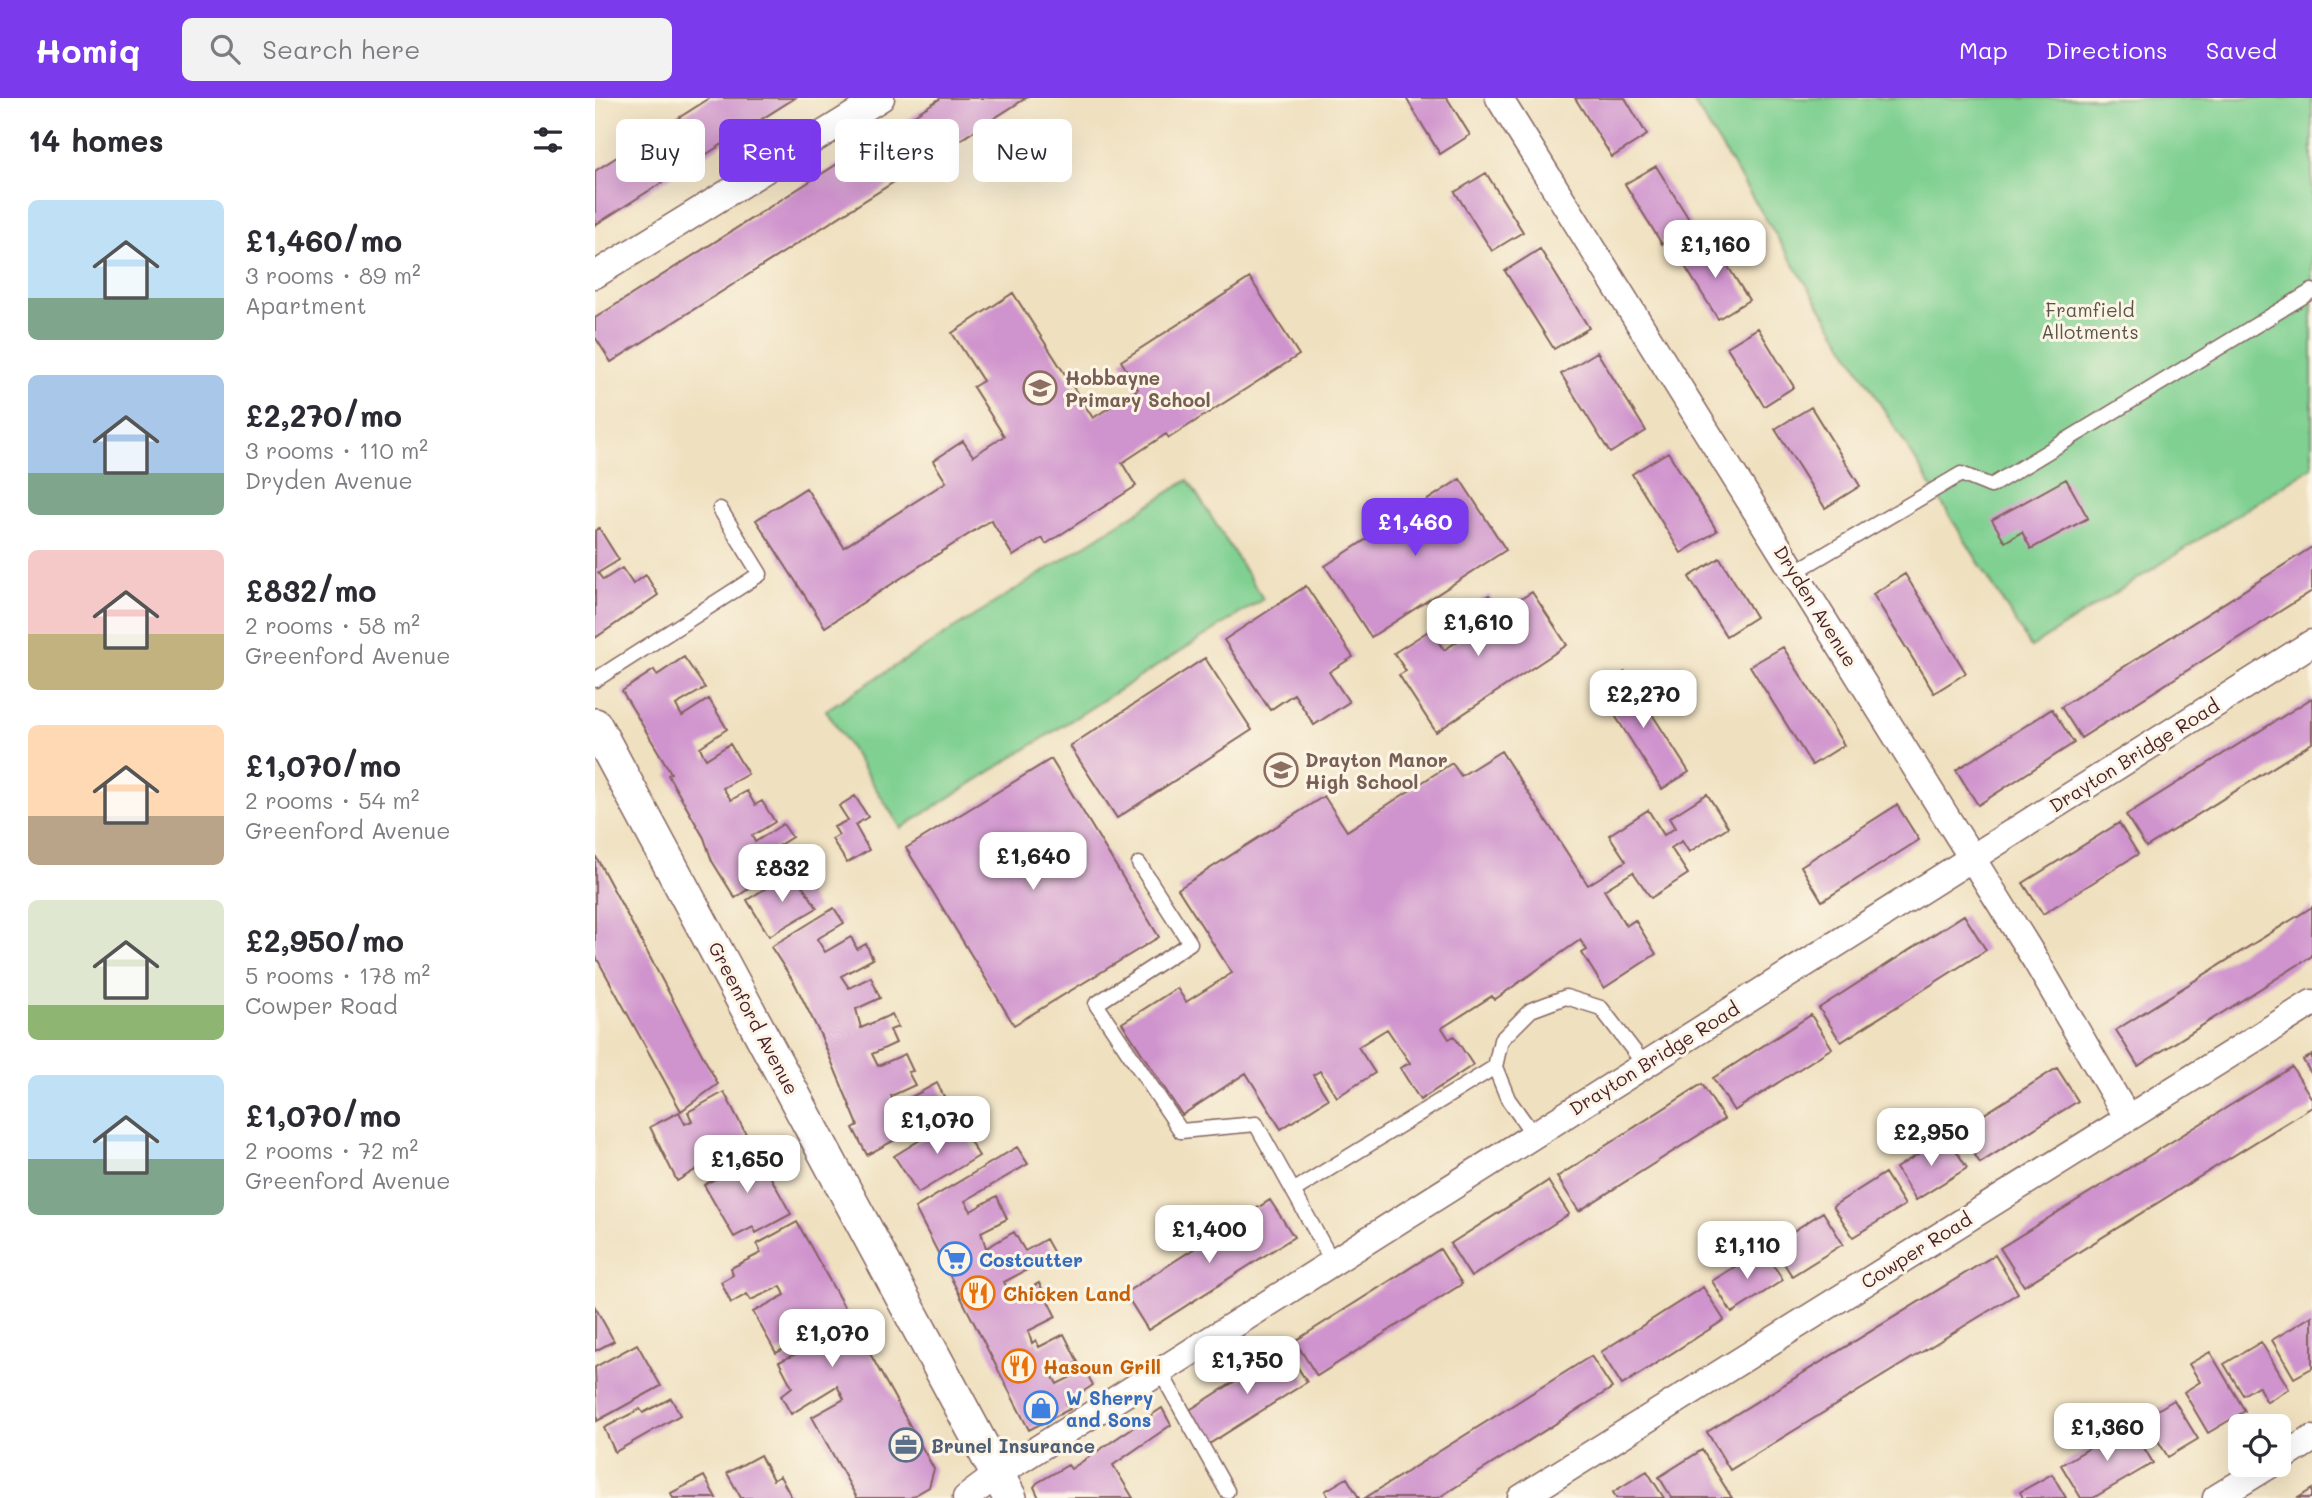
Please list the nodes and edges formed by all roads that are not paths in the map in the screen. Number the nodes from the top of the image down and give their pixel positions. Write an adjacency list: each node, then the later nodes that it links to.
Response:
1 (881, 98): 3 (street)
2 (1499, 98): 6 (street, Dryden Avenue)
3 (595, 275)
4 (2312, 291): 6 (lane)
5 (720, 509): 8 (lane)
6 (1795, 572): 10 (street, Dryden Avenue)
7 (2312, 643): 10 (street, Drayton Bridge Road)
8 (595, 680)
9 (595, 725): 23 (street, Greenford Avenue)
10 (1972, 858): 13 (street, Drayton Bridge Road); 15 (street, Dryden Avenue)
11 (1139, 864): 17 (lane)
12 (2312, 1003): 15 (street, Cowper Road)
13 (1644, 1064): 14 (lane); 16 (street, Drayton Bridge Road)
14 (1495, 1067): 16 (lane); 17 (lane)
15 (2127, 1117): 26 (street, Cowper Road)
16 (1533, 1134): 18 (street, Drayton Bridge Road)
17 (1293, 1191): 18 (lane)
18 (1332, 1261): 19 (street, Drayton Bridge Road)
19 (1160, 1371): 23 (street, Drayton Bridge Road); 24 (lane)
20 (2312, 1439): 21 (street)
21 (2291, 1452)
22 (2250, 1477): 27 (street)
23 (1004, 1486): 25 (street, Drayton Bridge Road)
24 (1227, 1491)
25 (967, 1498)
26 (1521, 1498)
27 (2216, 1498)

